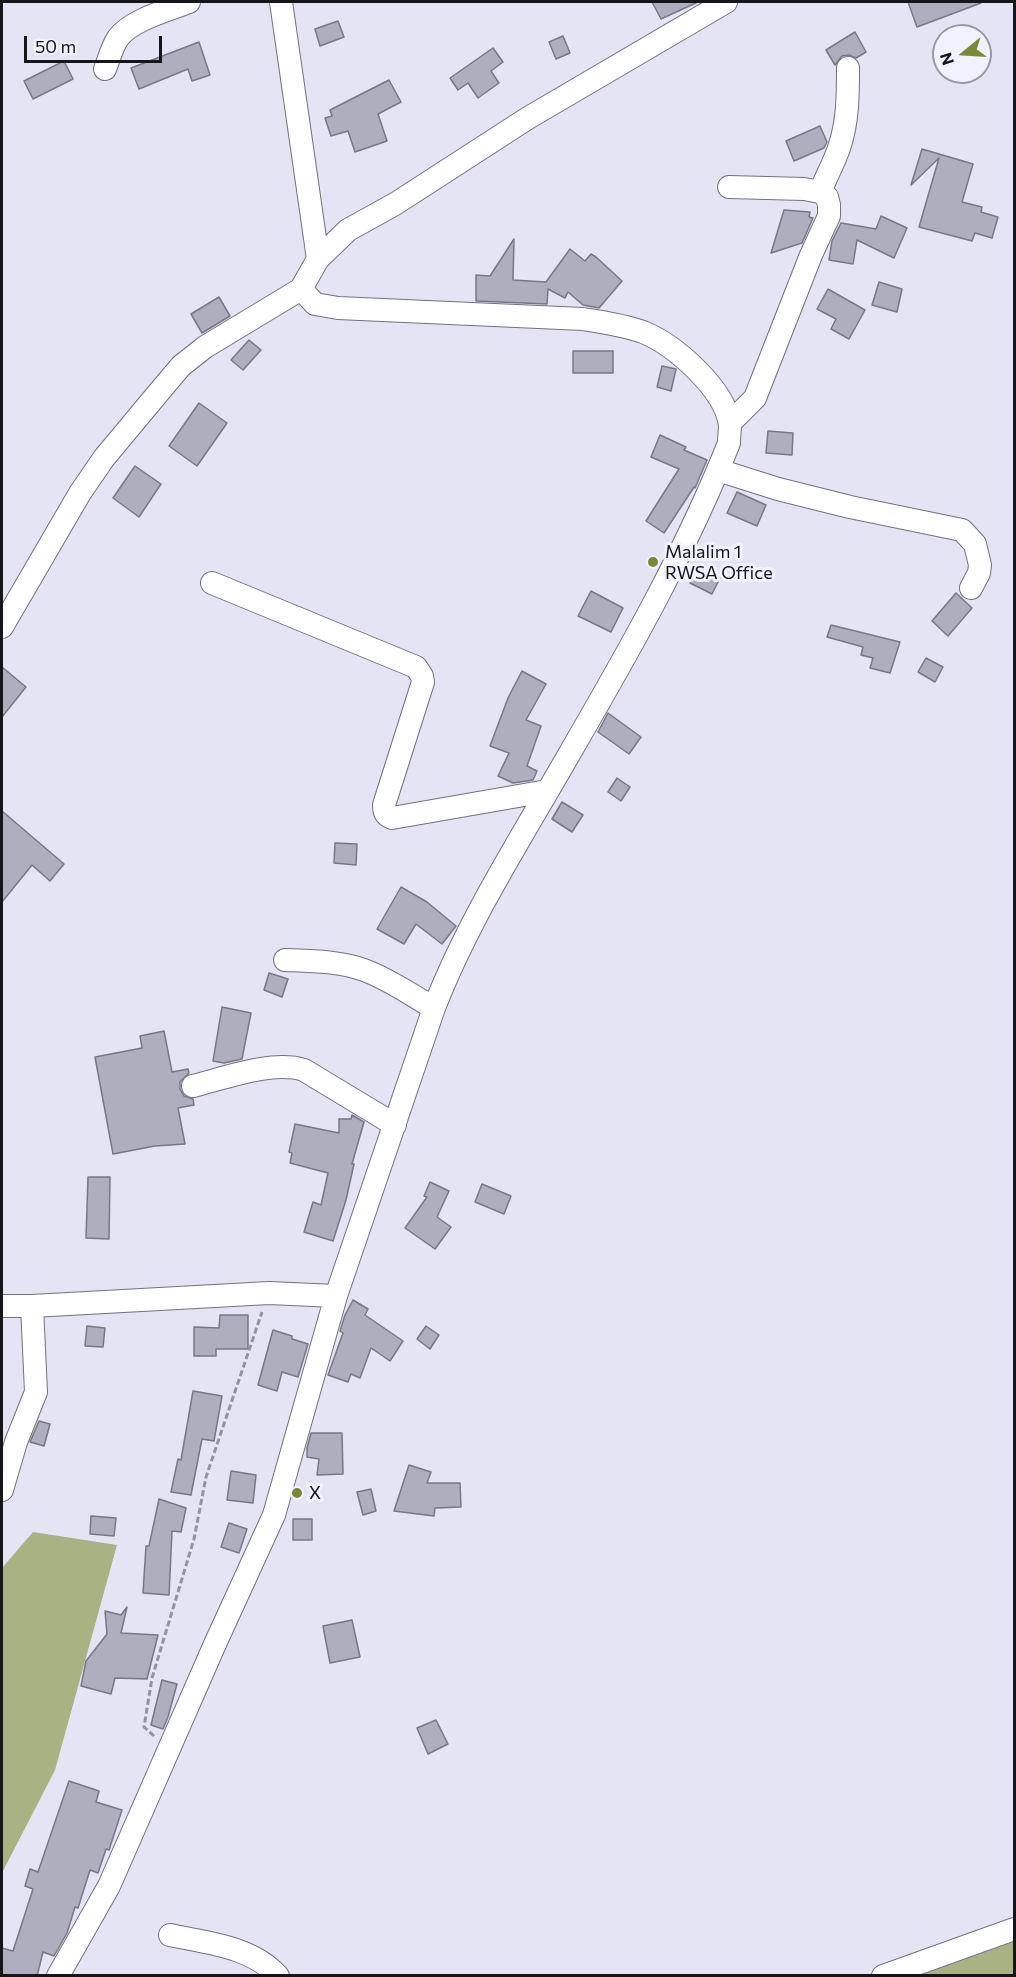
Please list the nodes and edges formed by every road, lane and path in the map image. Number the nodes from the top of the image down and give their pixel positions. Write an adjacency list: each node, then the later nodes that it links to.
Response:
1 (189, 2): 5 (street)
2 (281, 2): 8 (street)
3 (726, 2): 8 (street)
4 (848, 68): 7 (street)
5 (105, 69)
6 (729, 187): 7 (street)
7 (820, 192): 10 (street)
8 (318, 259): 9 (street)
9 (301, 289): 10 (street); 14 (street)
10 (730, 423): 11 (street)
11 (718, 470): 13 (street); 15 (street)
12 (212, 583): 15 (street)
13 (971, 588)
14 (2, 627)
15 (547, 791): 17 (street)
16 (285, 960): 17 (street)
17 (434, 1008): 19 (street)
18 (193, 1086): 19 (street)
19 (395, 1125): 21 (street)
20 (269, 1293): 21 (street); 23 (street); 25 (path)
21 (336, 1296): 25 (street)
22 (2, 1306): 23 (street)
23 (32, 1306): 24 (street)
24 (2, 1490)
25 (169, 1748): 28 (street)
26 (1014, 1929): 30 (street)
27 (170, 1935): 29 (street)
28 (58, 1976)
29 (278, 1976)
30 (883, 1976)

